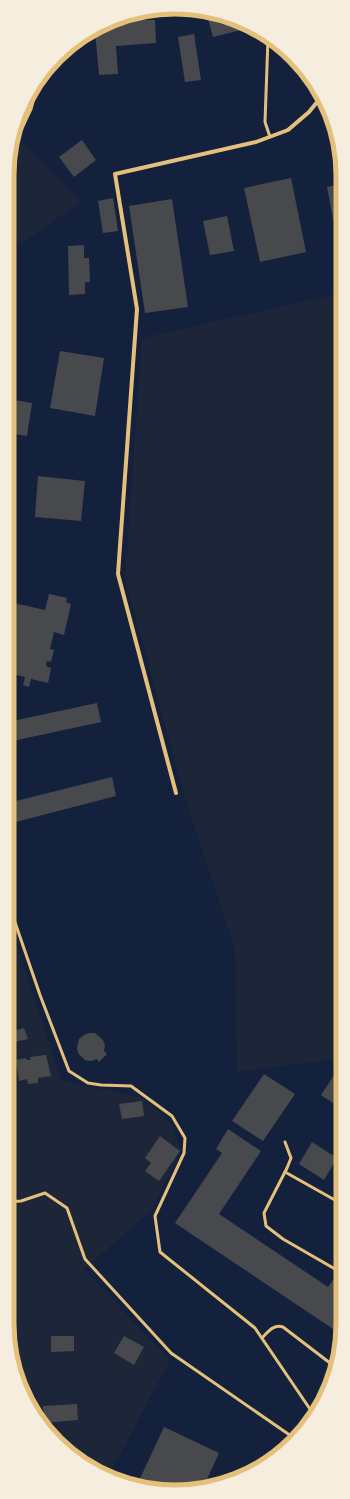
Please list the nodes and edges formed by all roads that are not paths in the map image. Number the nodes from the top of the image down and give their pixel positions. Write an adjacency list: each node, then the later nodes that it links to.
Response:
1 (268, 44): 5 (lane)
2 (34, 98): 4 (lane)
3 (318, 101): 5 (street)
4 (19, 133)
5 (270, 137): 6 (street)
6 (176, 793)
7 (14, 919): 13 (lane)
8 (285, 1142): 9 (lane)
9 (285, 1172): 10 (lane); 12 (lane)
10 (336, 1201)
11 (14, 1202): 16 (lane)
12 (336, 1270)
13 (262, 1338): 14 (lane); 15 (lane)
14 (331, 1363)
15 (311, 1410)
16 (291, 1436)

